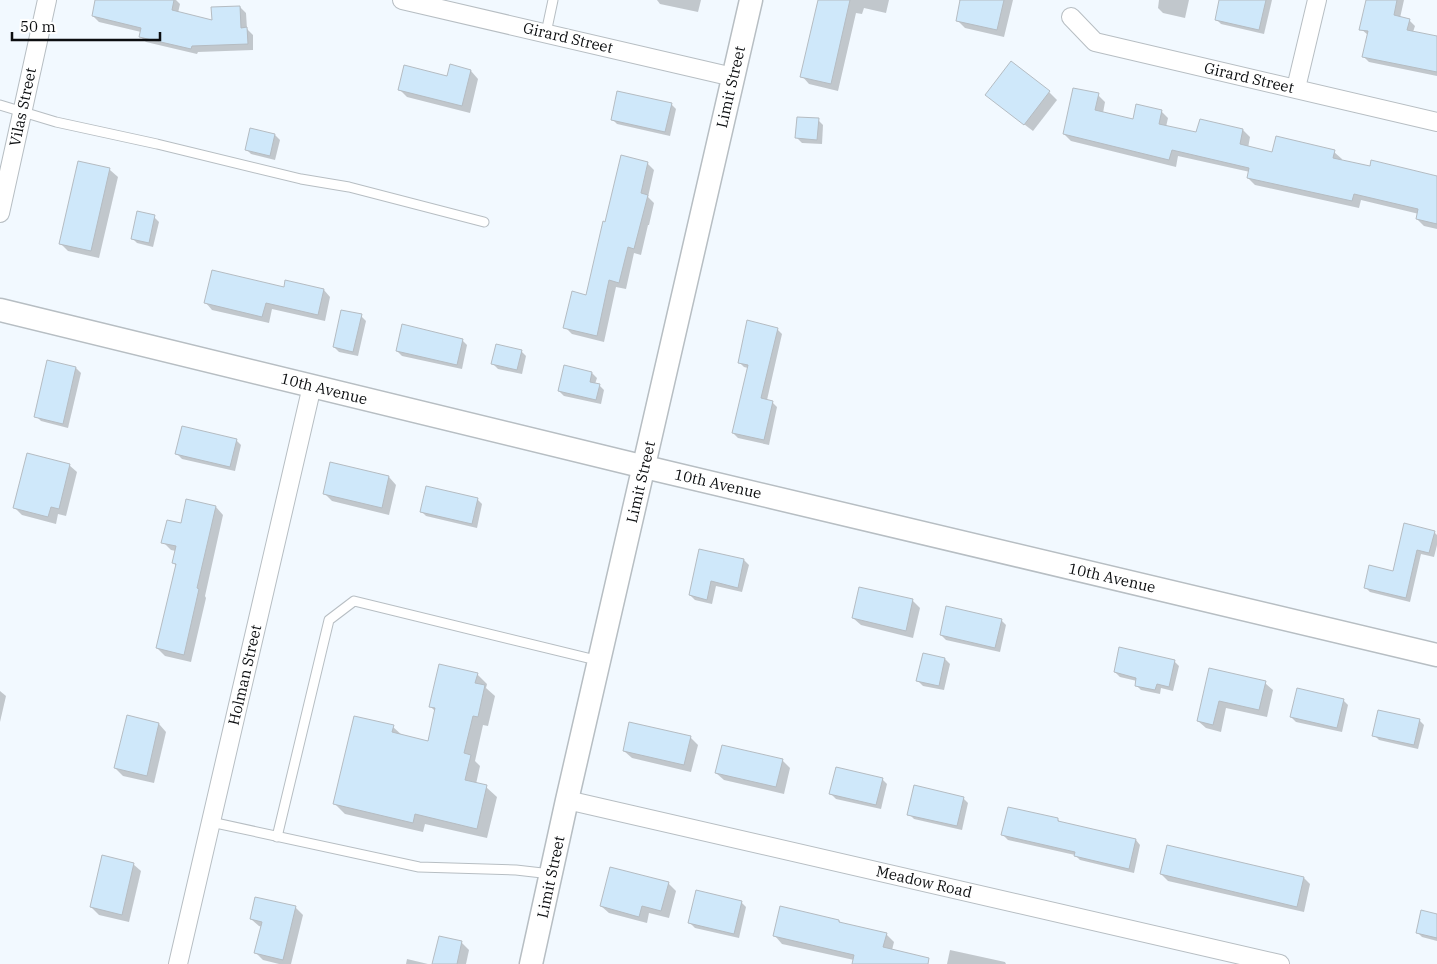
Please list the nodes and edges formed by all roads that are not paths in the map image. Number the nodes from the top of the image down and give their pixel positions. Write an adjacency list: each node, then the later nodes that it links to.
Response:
1 (47, 0): 11 (street, Vilas Street)
2 (402, 0): 7 (street, Girard Street)
3 (553, 0): 7 (lane)
4 (752, 0): 8 (street, Limit Street)
5 (1317, 0): 9 (street)
6 (1071, 17): 9 (street, Girard Street)
7 (546, 33): 8 (street, Girard Street)
8 (733, 77): 17 (street, Limit Street)
9 (1296, 88): 12 (street, Girard Street)
10 (0, 105): 11 (lane)
11 (22, 112): 13 (street, Vilas Street); 14 (lane)
12 (1437, 122)
13 (0, 213)
14 (484, 222)
15 (0, 310): 16 (street, 10th Avenue)
16 (312, 386): 17 (street, 10th Avenue); 21 (street, Holman Street)
17 (645, 467): 18 (street, 10th Avenue); 19 (street, Limit Street)
18 (1437, 655)
19 (600, 661): 20 (street, Limit Street); 22 (lane)
20 (567, 800): 23 (street, Limit Street); 26 (street, Meadow Road)
21 (211, 822): 22 (lane); 24 (street, Holman Street)
22 (278, 837): 23 (lane)
23 (551, 874): 25 (street, Limit Street)
24 (178, 964)
25 (531, 964)
26 (1280, 964)

